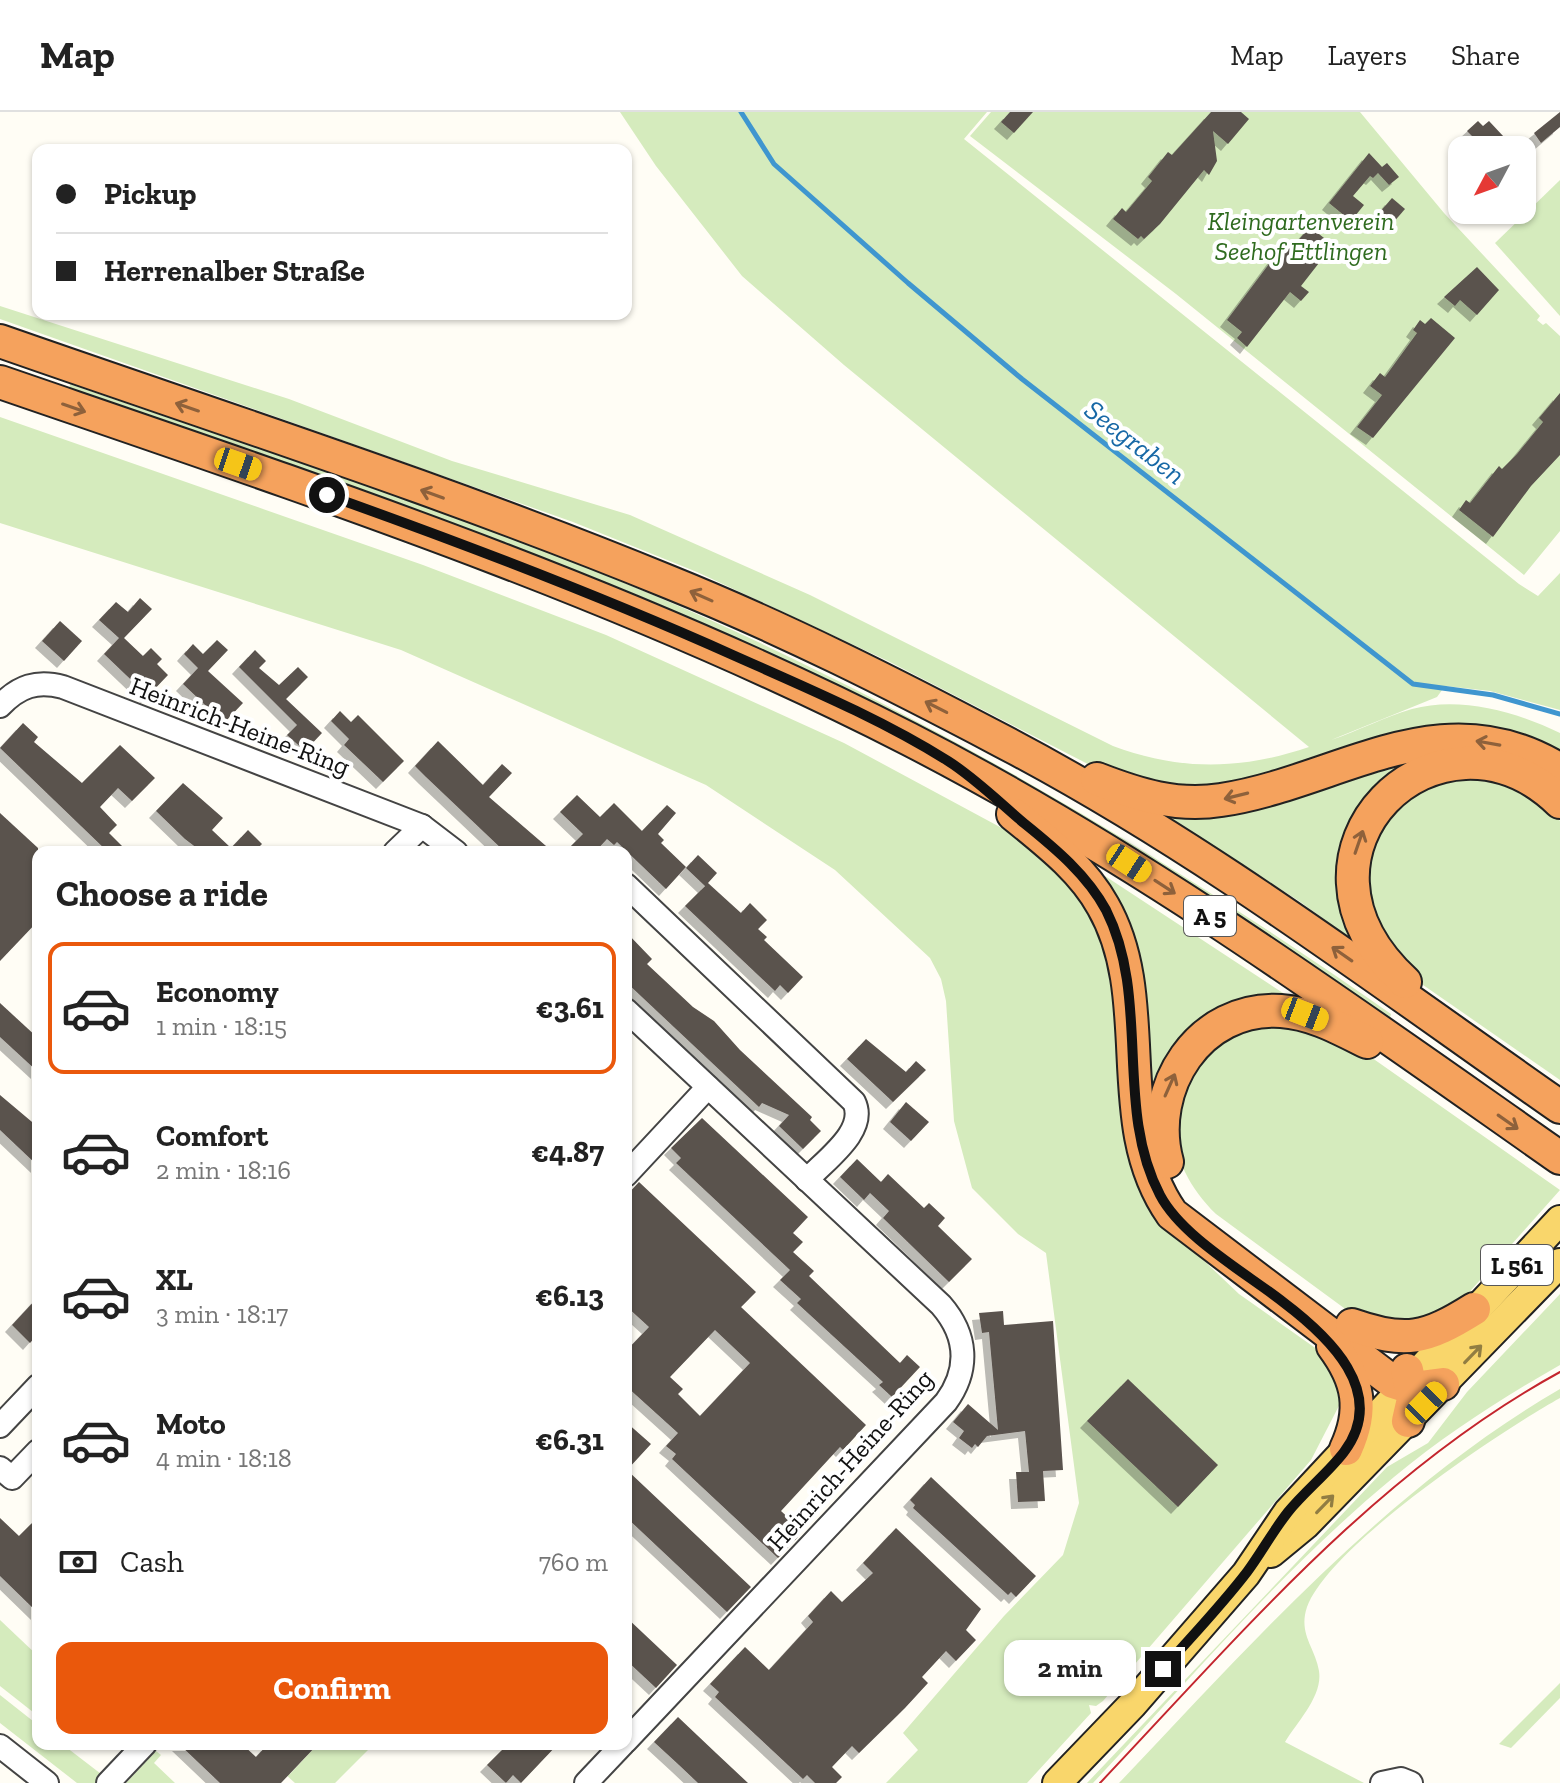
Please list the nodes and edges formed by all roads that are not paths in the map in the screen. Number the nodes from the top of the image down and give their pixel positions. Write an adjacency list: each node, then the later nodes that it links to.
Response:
1 (0, 341): 4 (highway, A 5, one-way to 1)
2 (0, 382): 5 (highway, A 5, one-way to 5)
3 (0, 706): 8 (street, Heinrich-Heine-Ring)
4 (1006, 743): 6 (highway, one-way to 4); 13 (highway, A 5, one-way to 4)
5 (952, 764): 14 (highway, A 5, one-way to 14); 23 (highway)
6 (1560, 770)
7 (1560, 802): 13 (highway, one-way to 7)
8 (422, 826): 9 (street); 10 (street, Heinrich-Heine-Ring)
9 (401, 846)
10 (448, 846)
11 (632, 891): 19 (street)
12 (632, 1016): 15 (street, Heinrich-Heine-Ring)
13 (1474, 1047): 16 (highway, A 5)
14 (1456, 1085): 17 (highway, A 5, one-way to 17); 23 (highway, one-way to 14)
15 (708, 1087): 18 (street); 19 (street, Heinrich-Heine-Ring)
16 (1560, 1107)
17 (1560, 1158)
18 (632, 1169)
19 (807, 1180): 32 (street, Heinrich-Heine-Ring)
20 (1560, 1220): 22 (main road, L 561)
21 (1560, 1263): 24 (main road, L 561, one-way to 21)
22 (1474, 1309): 23 (highway); 24 (main road, L 561)
23 (1337, 1328): 24 (highway); 28 (highway)
24 (1418, 1385): 26 (highway); 28 (main road, L 561)
25 (32, 1392): 27 (street)
26 (1408, 1421): 31 (main road, L 561, one-way to 26)
27 (0, 1426)
28 (1346, 1449): 31 (main road, L 561)
29 (32, 1457): 30 (street)
30 (0, 1468)
31 (1246, 1574): 40 (main road, L 561)
32 (632, 1735)
33 (0, 1746): 36 (street)
34 (139, 1750): 38 (street)
35 (618, 1750): 39 (street, Heinrich-Heine-Ring)
36 (18, 1774): 37 (street)
37 (47, 1783)
38 (108, 1783)
39 (586, 1783)
40 (1057, 1783)

